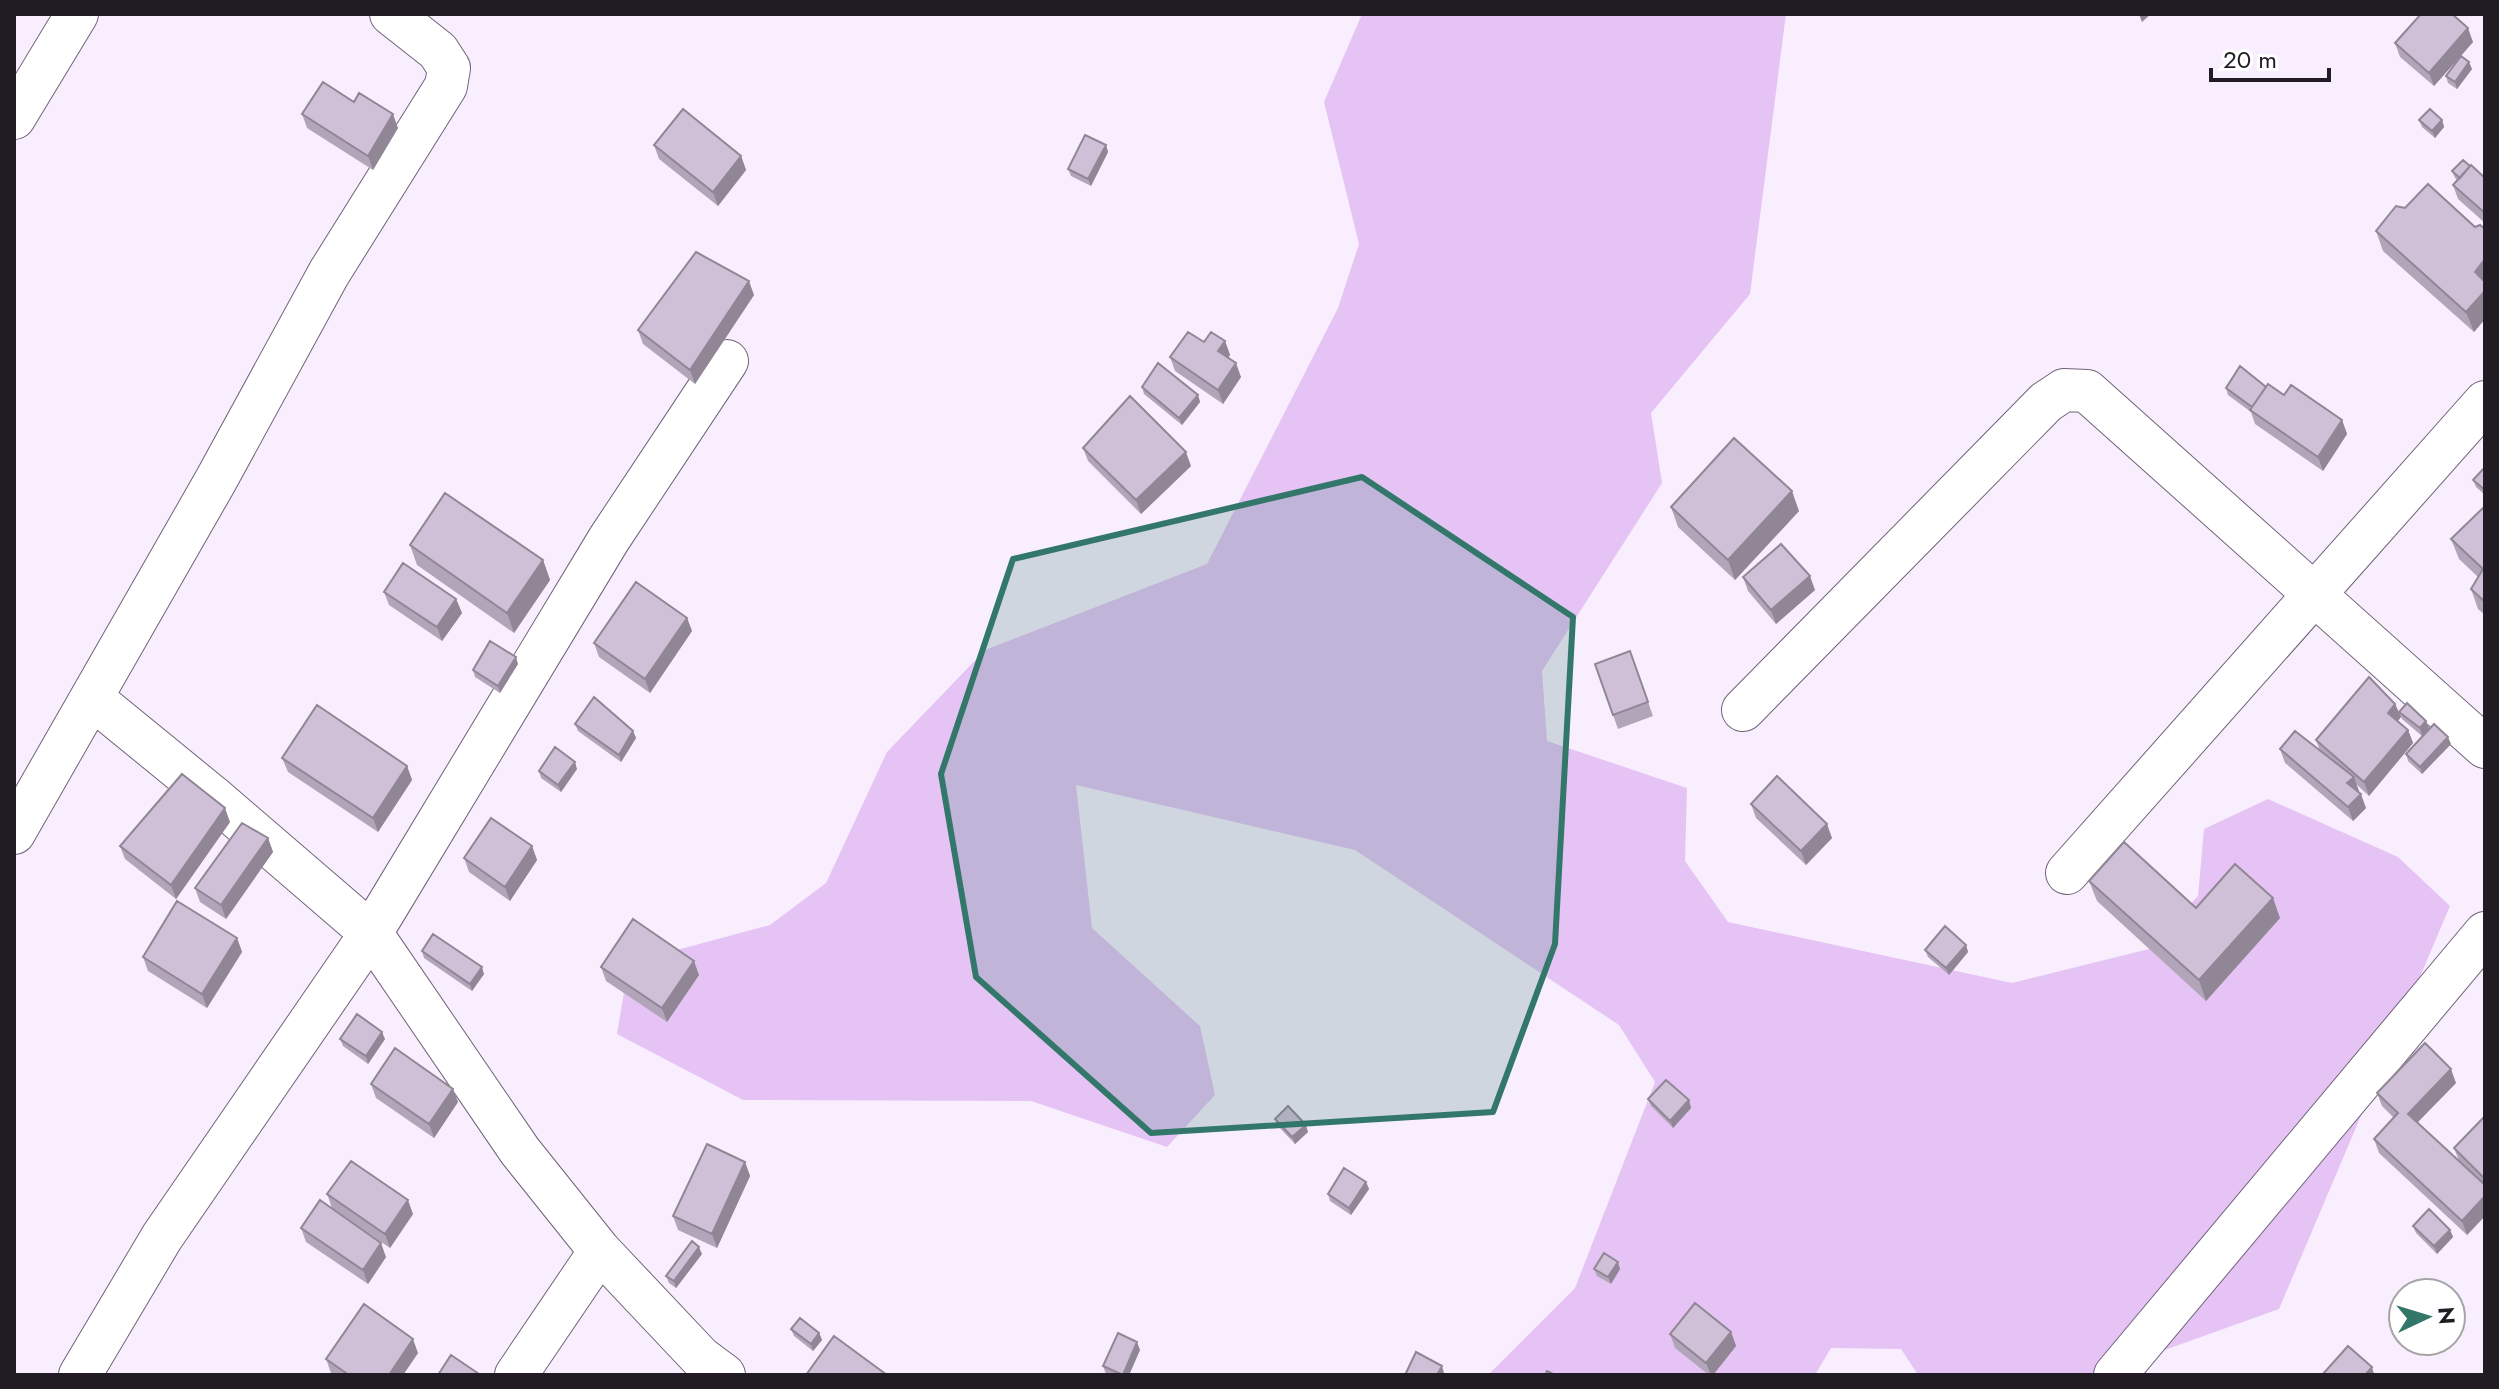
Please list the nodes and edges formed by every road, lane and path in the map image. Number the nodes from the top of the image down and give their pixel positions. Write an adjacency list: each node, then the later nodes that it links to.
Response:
1 (77, 14): 3 (street)
2 (391, 14): 7 (street)
3 (14, 118)
4 (727, 361): 12 (street)
5 (2485, 402): 6 (street)
6 (2314, 594): 8 (street); 9 (street); 11 (street)
7 (93, 699): 10 (street); 12 (street)
8 (1743, 710)
9 (2485, 747)
10 (14, 833)
11 (2067, 873)
12 (371, 933): 14 (street); 15 (street)
13 (2485, 933): 18 (street)
14 (600, 1251): 16 (street); 17 (street)
15 (80, 1375)
16 (516, 1375)
17 (724, 1375)
18 (2115, 1375)

